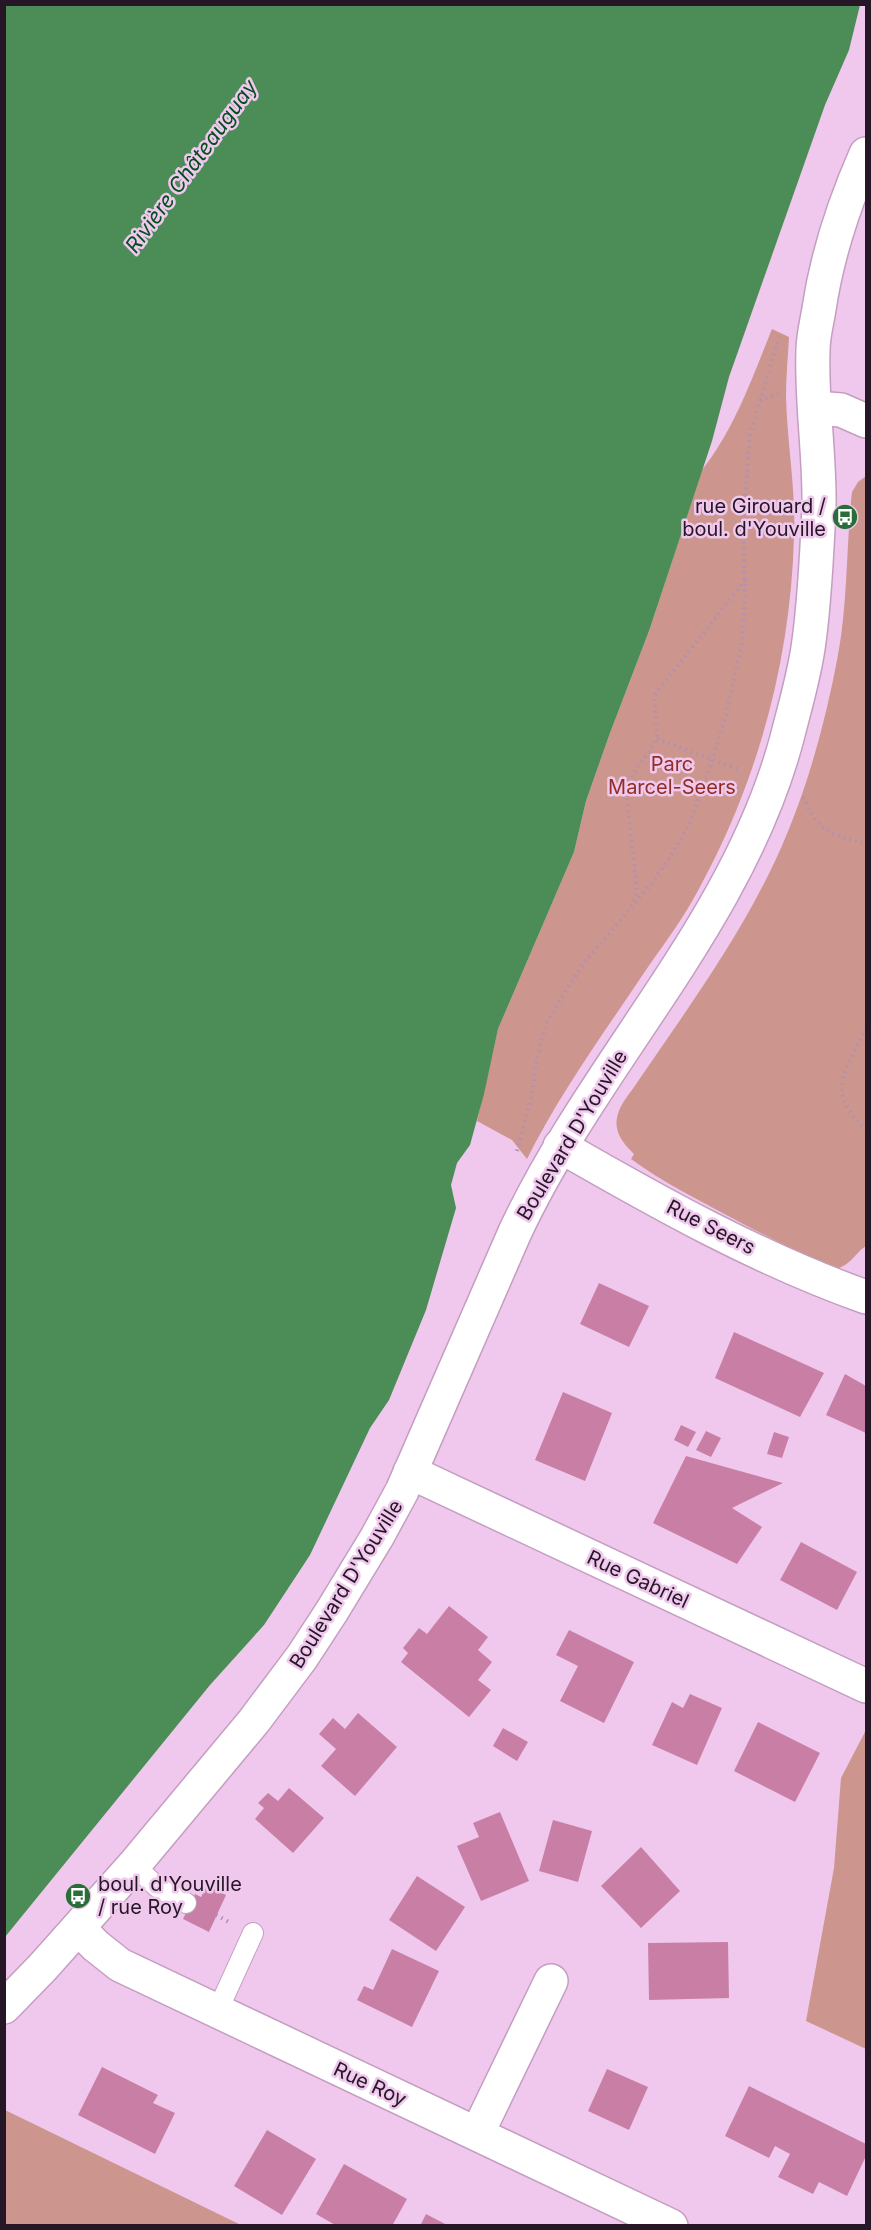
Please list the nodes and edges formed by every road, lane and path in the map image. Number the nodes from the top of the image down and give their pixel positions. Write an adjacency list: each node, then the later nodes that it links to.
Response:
1 (867, 154): 5 (street, Boulevard D'Youville)
2 (783, 328): 4 (path, Boulevard D'Youville)
3 (783, 390): 4 (path)
4 (759, 401): 7 (path, Boulevard D'Youville)
5 (815, 408): 6 (street); 16 (street, Boulevard D'Youville)
6 (867, 421)
7 (746, 579): 8 (path); 9 (path, Boulevard D'Youville)
8 (657, 739): 9 (path); 13 (path)
9 (712, 760): 10 (path); 13 (path, Boulevard D'Youville)
10 (750, 773)
11 (798, 792): 12 (path)
12 (867, 844)
13 (634, 902): 17 (path, Boulevard D'Youville)
14 (867, 1028): 15 (path)
15 (867, 1129)
16 (560, 1146): 18 (street, Rue Seers); 19 (street, Boulevard D'Youville)
17 (516, 1155)
18 (867, 1297)
19 (410, 1472): 20 (street, Rue Gabriel); 21 (street, Boulevard D'Youville)
20 (867, 1686)
21 (134, 1865): 22 (lane); 23 (street, Boulevard D'Youville)
22 (186, 1903)
23 (78, 1928): 26 (street, Boulevard D'Youville); 27 (street, Rue Roy)
24 (254, 1933): 27 (lane)
25 (550, 1981): 28 (street)
26 (4, 2007)
27 (217, 2012): 28 (street, Rue Roy)
28 (477, 2134): 29 (street, Rue Roy)
29 (670, 2226)

